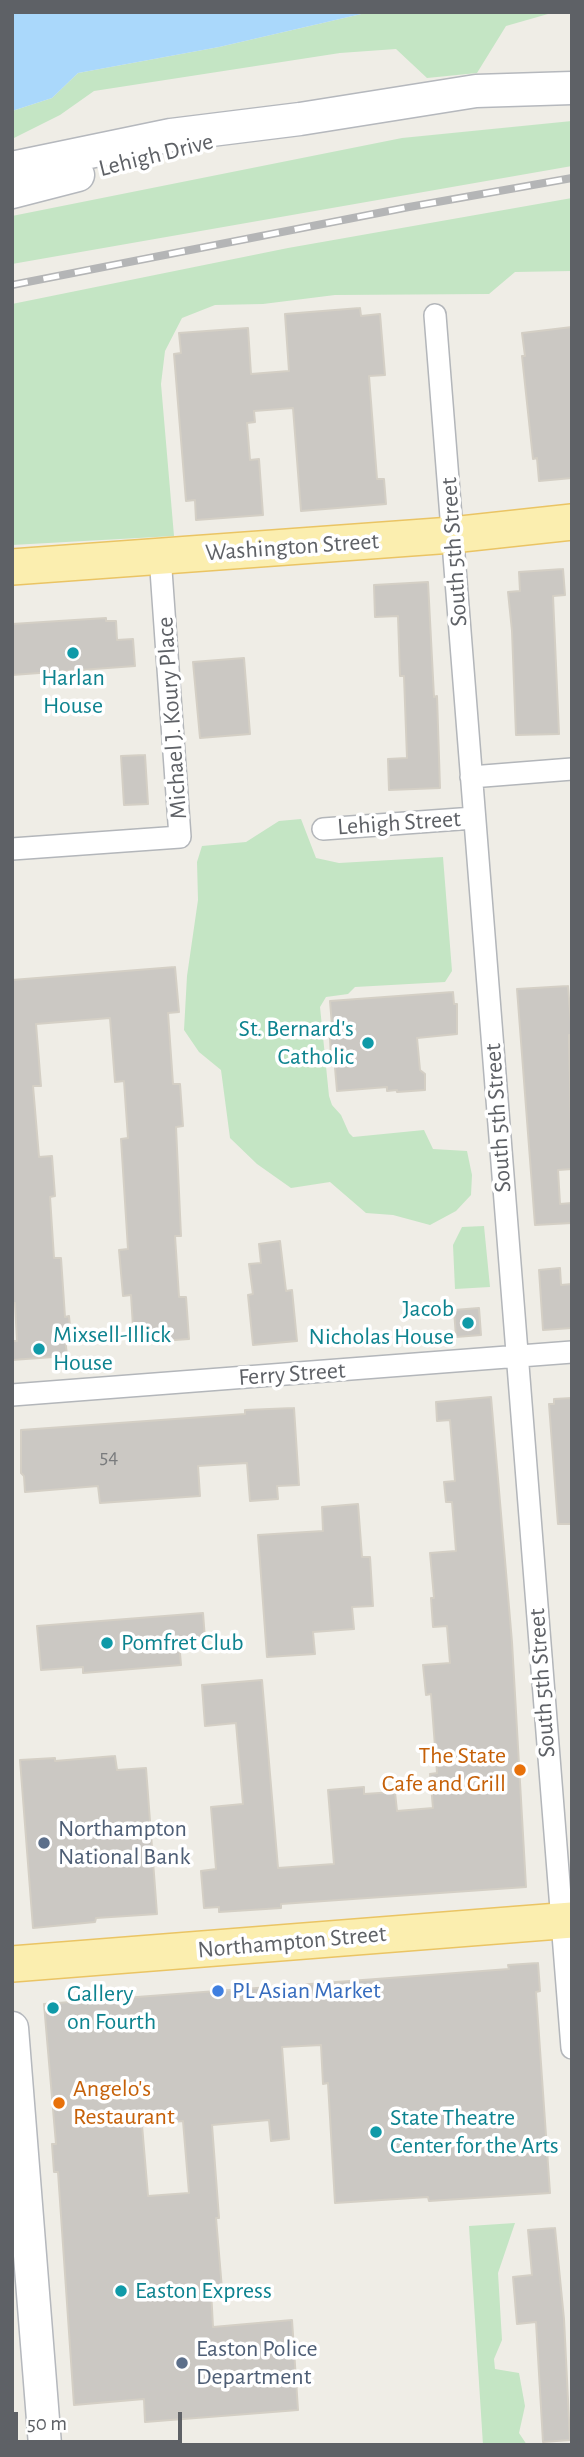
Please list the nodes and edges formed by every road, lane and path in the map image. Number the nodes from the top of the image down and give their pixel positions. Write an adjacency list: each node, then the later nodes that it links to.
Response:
1 (572, 88): 2 (street, Lehigh Drive)
2 (300, 119): 3 (street, Lehigh Drive); 4 (street, Lehigh Drive)
3 (12, 168)
4 (12, 192)
5 (435, 315): 7 (street, South 5th Street)
6 (572, 522): 7 (main road, Washington Street)
7 (452, 535): 8 (main road, Washington Street); 11 (street, South 5th Street)
8 (160, 556): 9 (main road, Washington Street); 14 (street, Michael J. Koury Place)
9 (12, 567)
10 (572, 769): 11 (street, Lehigh Street)
11 (471, 777): 12 (street, South 5th Street)
12 (474, 818): 13 (street, Lehigh Street); 16 (street, South 5th Street)
13 (323, 828)
14 (12, 849)
15 (572, 1352): 16 (street, Ferry Street)
16 (516, 1356): 17 (street, Ferry Street); 18 (street, South 5th Street)
17 (12, 1395)
18 (566, 1920): 19 (main road, Northampton Street); 21 (street, South 5th Street)
19 (12, 1964)
20 (12, 2028): 22 (street)
21 (572, 2048)
22 (45, 2445)

